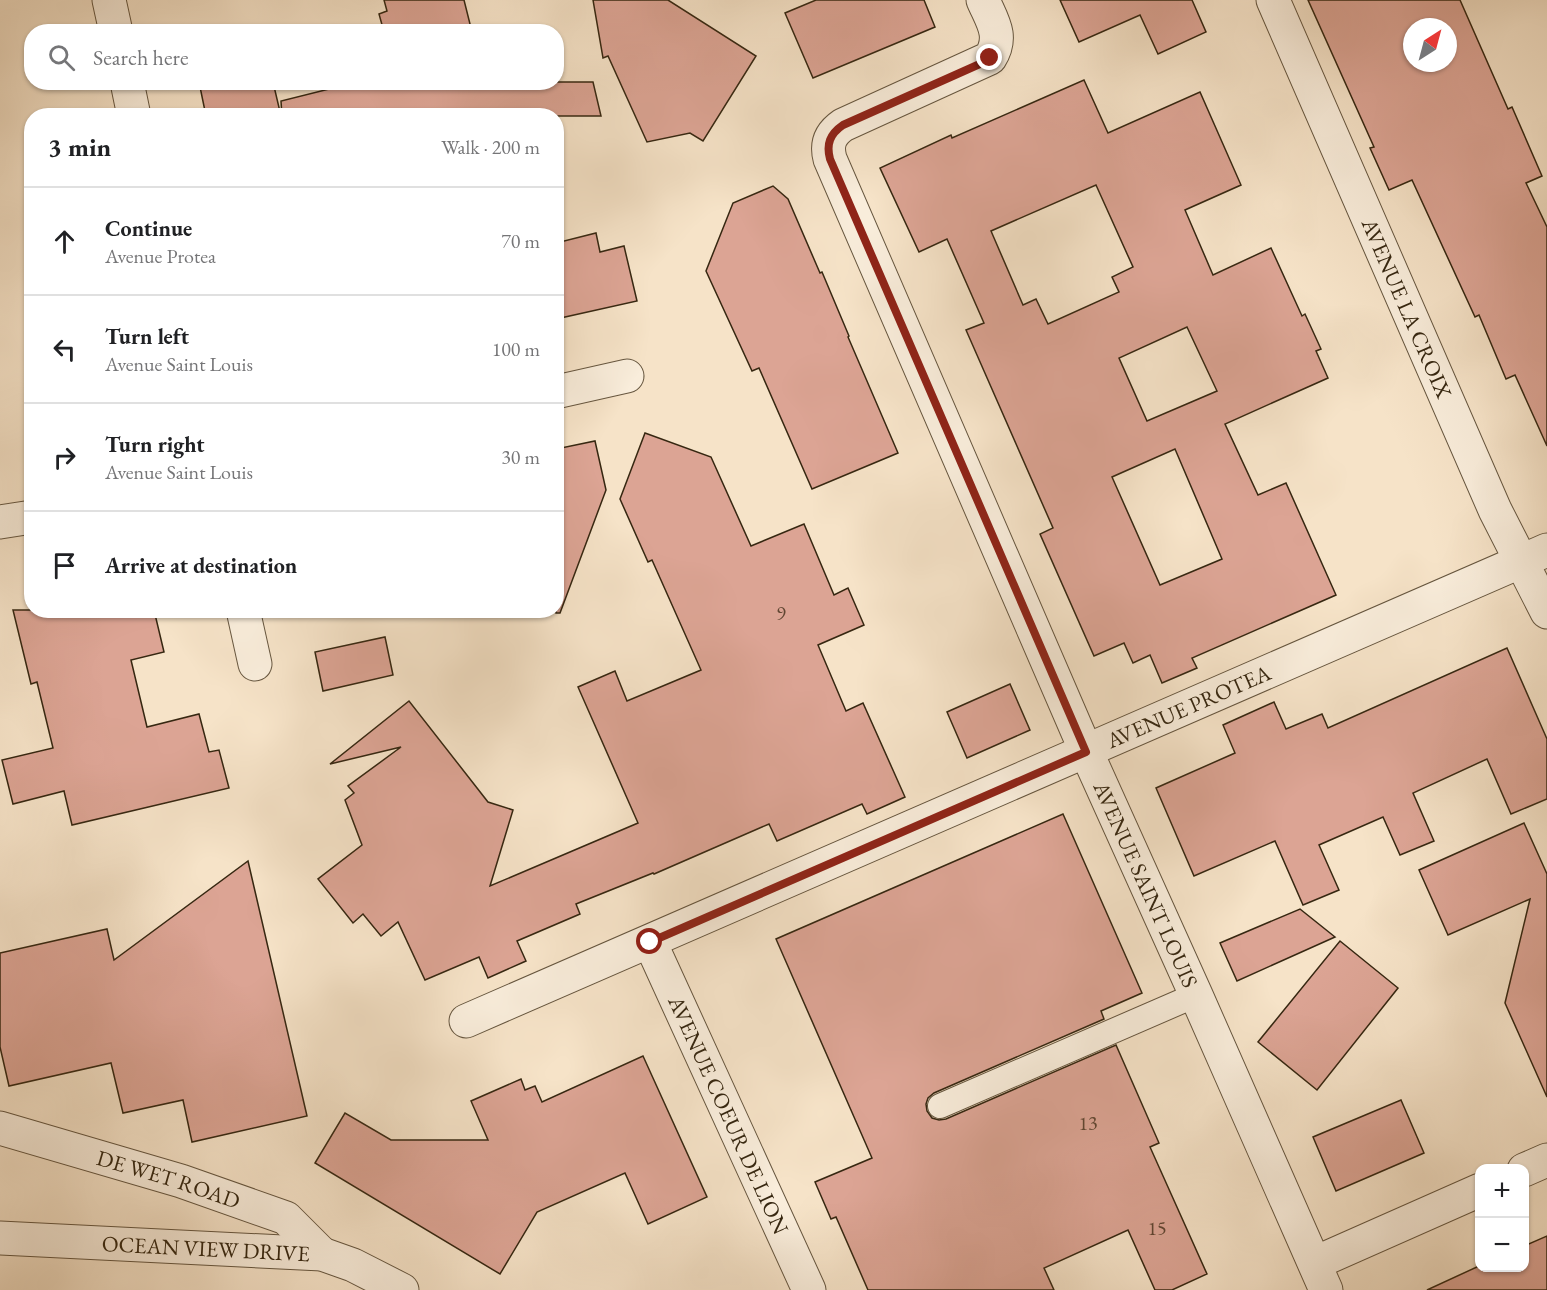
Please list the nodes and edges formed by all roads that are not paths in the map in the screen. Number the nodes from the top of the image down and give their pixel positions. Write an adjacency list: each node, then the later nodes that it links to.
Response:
1 (109, 0): 4 (street)
2 (983, 0): 15 (street, AVENUE SAINT LOUIS)
3 (1273, 0): 11 (street, AVENUE LA CROIX)
4 (114, 24)
5 (129, 90): 6 (street)
6 (132, 108)
7 (627, 376): 8 (street)
8 (564, 390)
9 (24, 518): 10 (street)
10 (0, 522)
11 (1534, 556): 12 (street, AVENUE LA CROIX); 15 (street, AVENUE PROTEA)
12 (1547, 612)
13 (245, 618): 14 (street)
14 (255, 664)
15 (1086, 752): 16 (street, AVENUE PROTEA); 17 (street, AVENUE SAINT LOUIS)
16 (650, 942): 18 (street, AVENUE PROTEA); 28 (street, AVENUE COEUR DE LION)
17 (1196, 994): 19 (lane); 26 (street, AVENUE SAINT LOUIS)
18 (466, 1021)
19 (940, 1106)
20 (0, 1128): 25 (street, DE WET ROAD)
21 (1547, 1160): 22 (street)
22 (1529, 1168)
23 (1475, 1192): 26 (street)
24 (0, 1238): 25 (street, OCEAN VIEW DRIVE)
25 (322, 1254): 27 (street, OCEAN VIEW DRIVE)
26 (1321, 1277)
27 (402, 1290)
28 (809, 1290)

